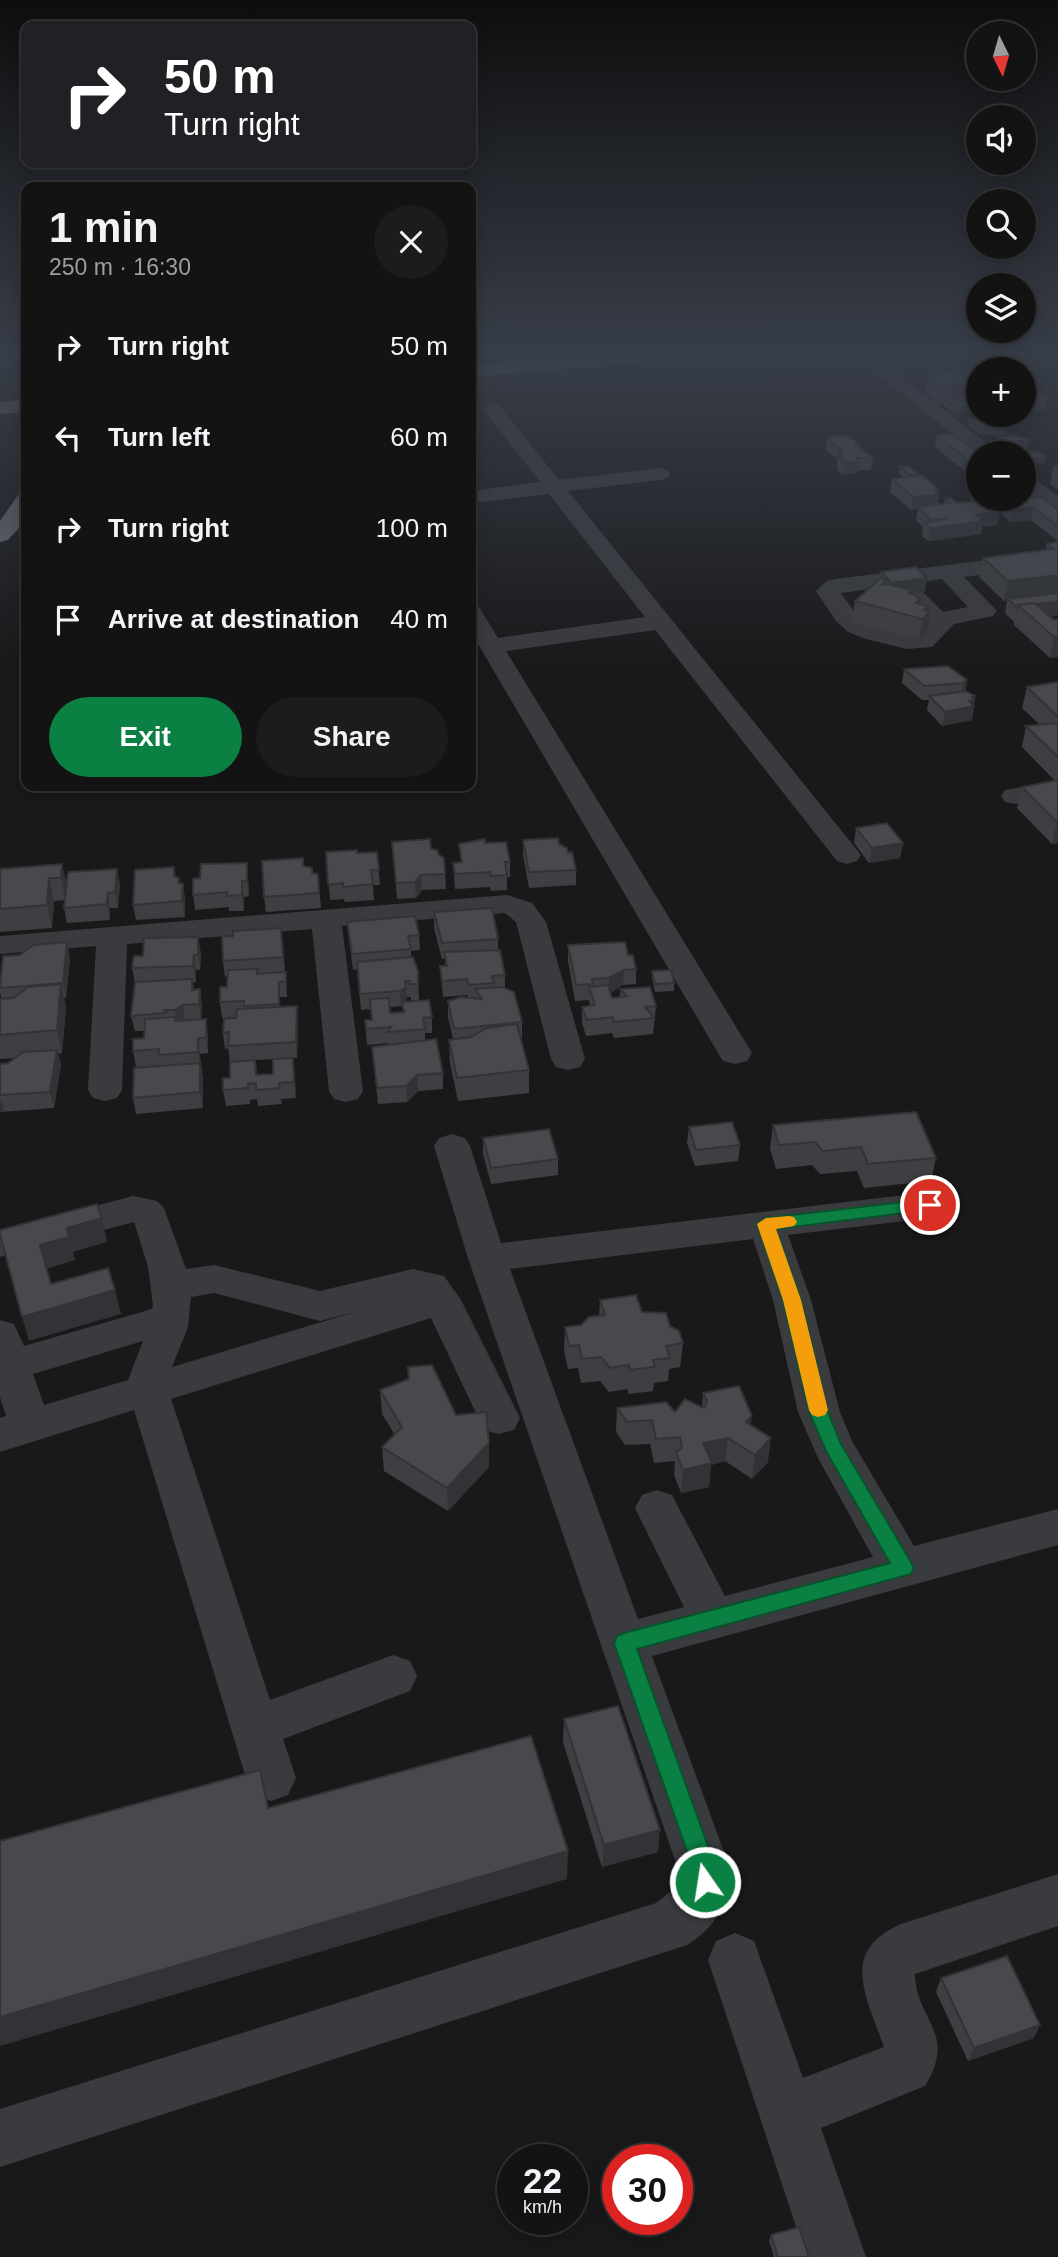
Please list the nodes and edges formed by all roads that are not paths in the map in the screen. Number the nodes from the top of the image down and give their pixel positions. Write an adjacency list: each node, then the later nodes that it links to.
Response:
1 (530, 457): 3 (street)
2 (660, 474): 3 (street)
3 (553, 487): 5 (street); 14 (street)
4 (1036, 489): 6 (street)
5 (476, 496)
6 (1058, 506)
7 (21, 509): 8 (highway)
8 (0, 535)
9 (1058, 558): 10 (street)
10 (947, 572): 12 (street); 12 (street)
11 (914, 596): 12 (street)
12 (939, 620)
13 (476, 621): 15 (street)
14 (659, 622): 15 (street); 18 (street)
15 (490, 646): 22 (street)
16 (1058, 788): 17 (street)
17 (1016, 796)
18 (847, 855)
19 (326, 918): 20 (street); 23 (street); 25 (street)
20 (111, 936): 21 (street); 24 (street)
21 (0, 945)
22 (735, 1054)
23 (568, 1059)
24 (105, 1090)
25 (346, 1091)
26 (452, 1146): 30 (street)
27 (930, 1205): 28 (street)
28 (766, 1224): 30 (street); 39 (street)
29 (0, 1244): 32 (street)
30 (487, 1258): 41 (street)
31 (442, 1300): 32 (street); 34 (street); 35 (street)
32 (170, 1302): 33 (street); 34 (street)
33 (5, 1351): 36 (street)
34 (148, 1390): 36 (street); 43 (street)
35 (499, 1418)
36 (15, 1431)
37 (657, 1508): 40 (street)
38 (1058, 1527): 39 (street)
39 (904, 1568): 40 (street)
40 (713, 1619): 41 (street)
41 (624, 1643): 48 (street)
42 (393, 1676): 43 (street)
43 (254, 1728): 44 (street)
44 (271, 1778)
45 (1058, 1900): 47 (street)
46 (735, 1960): 47 (street)
47 (788, 2113): 49 (street)
48 (0, 2138)
49 (836, 2257)

